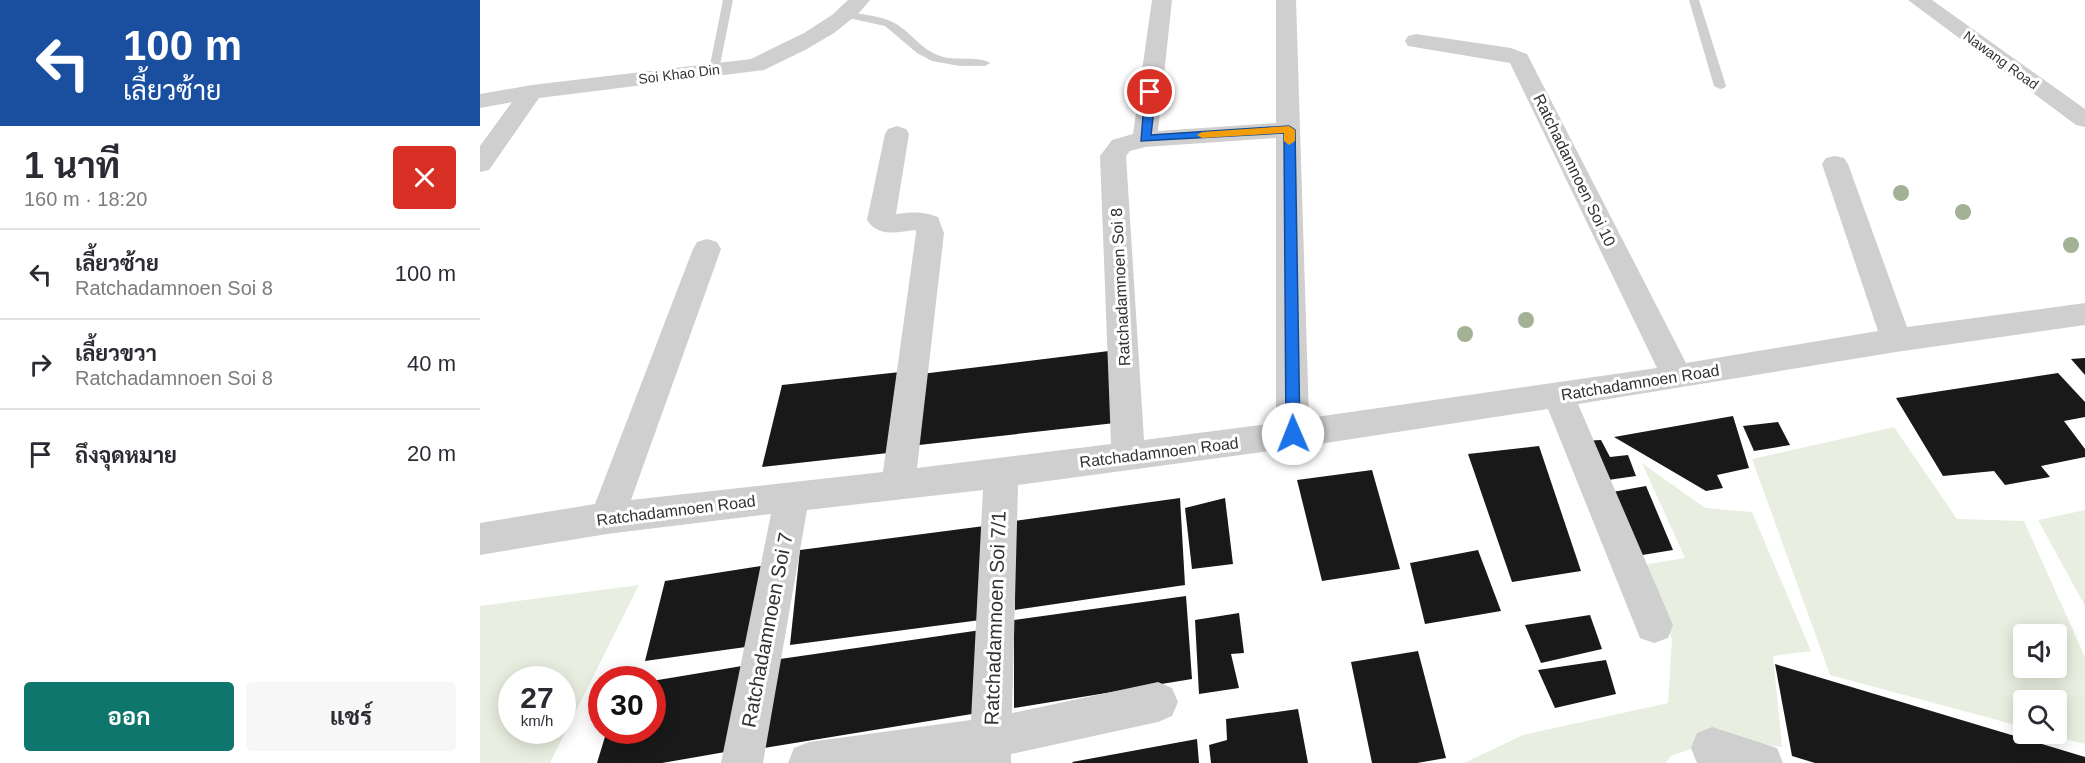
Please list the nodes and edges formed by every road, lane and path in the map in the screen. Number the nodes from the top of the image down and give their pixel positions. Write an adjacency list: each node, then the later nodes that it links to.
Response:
1 (728, 0): 9 (lane)
2 (1162, 0): 16 (street)
3 (1286, 0): 14 (street)
4 (1694, 0): 10 (lane)
5 (1918, 0): 13 (street, Nawang Road)
6 (854, 7): 8 (lane); 9 (street, Soi Khao Din)
7 (1416, 41): 22 (street, Ratchadamnoen Soi 10)
8 (985, 63)
9 (714, 70): 11 (street, Soi Khao Din)
10 (1720, 86)
11 (532, 92): 12 (street, Soi Khao Din); 17 (street)
12 (480, 101)
13 (2085, 120)
14 (1289, 130): 16 (street, Ratchadamnoen Soi 8); 24 (street)
15 (897, 134): 27 (street)
16 (1145, 138): 25 (street, Ratchadamnoen Soi 8)
17 (480, 164)
18 (1835, 164): 21 (street)
19 (707, 249): 29 (street)
20 (2085, 314): 21 (street, Ratchadamnoen Road)
21 (1896, 340): 22 (street, Ratchadamnoen Road)
22 (1677, 376): 23 (street, Ratchadamnoen Road)
23 (1558, 394): 24 (street, Ratchadamnoen Road); 31 (street)
24 (1293, 434): 25 (street, Ratchadamnoen Road)
25 (1128, 456): 26 (street, Ratchadamnoen Road)
26 (1000, 473): 27 (street, Ratchadamnoen Road); 34 (street, Ratchadamnoen Soi 7/1)
27 (898, 485): 28 (street, Ratchadamnoen Road)
28 (792, 496): 29 (street, Ratchadamnoen Road); 35 (street, Ratchadamnoen Soi 7)
29 (608, 518): 30 (street, Ratchadamnoen Road)
30 (481, 540)
31 (1654, 625)
32 (1158, 702): 34 (street)
33 (1713, 748): 37 (street)
34 (990, 750): 36 (street)
35 (742, 763)
36 (809, 763)
37 (1762, 763)

